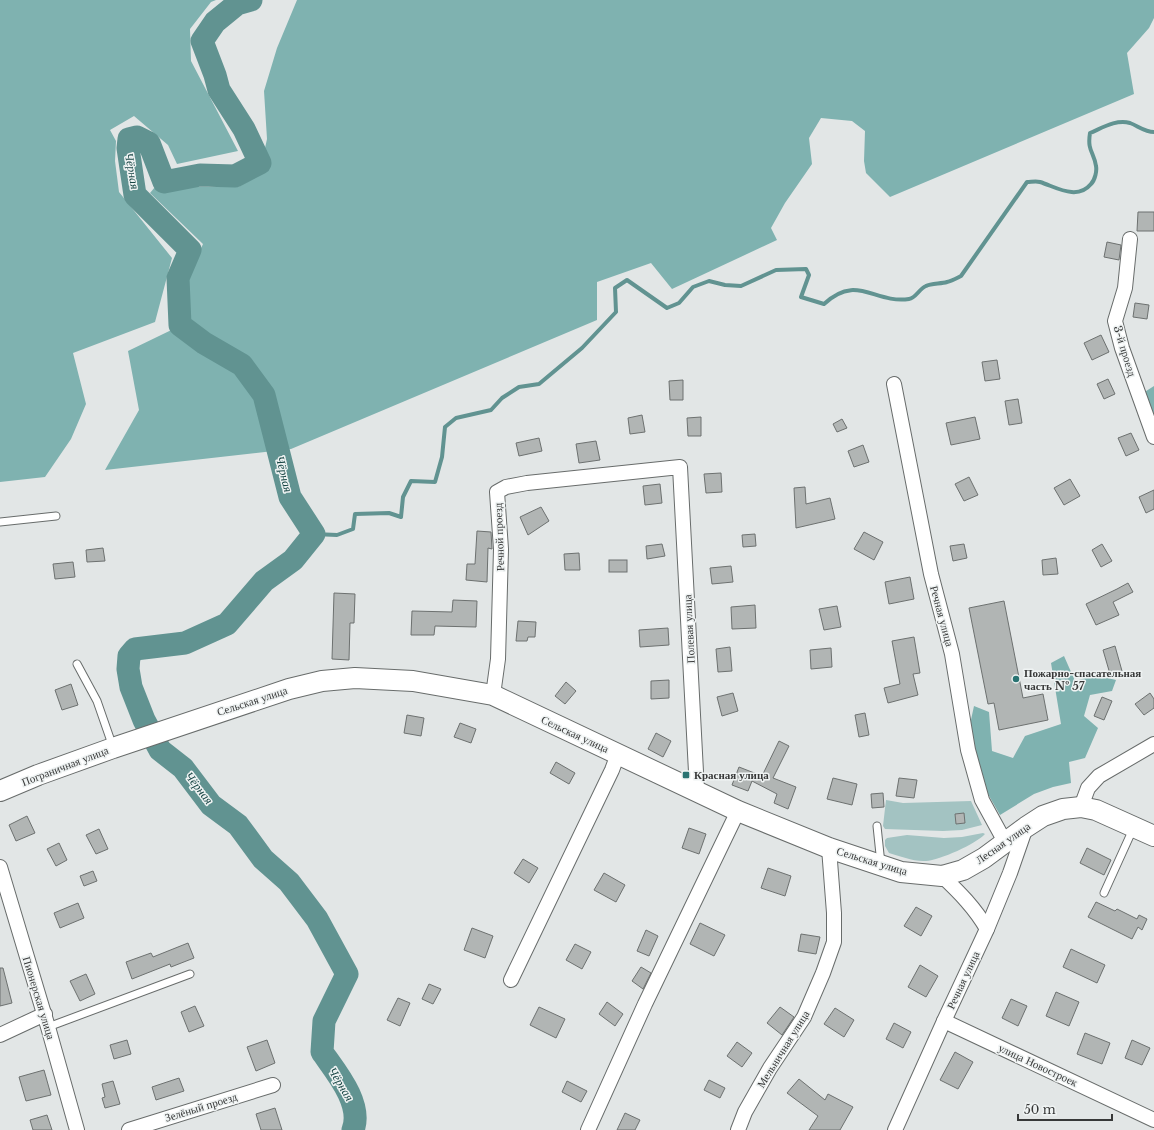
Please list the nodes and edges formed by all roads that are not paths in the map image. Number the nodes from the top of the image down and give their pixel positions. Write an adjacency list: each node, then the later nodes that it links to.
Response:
1 (1130, 239): 3 (street, 3-й проезд)
2 (894, 384): 20 (street, Речная улица)
3 (1154, 438)
4 (680, 467): 8 (street, Речной проезд); 13 (street, Полевая улица)
5 (56, 516): 6 (lane)
6 (0, 522)
7 (77, 664): 10 (lane)
8 (493, 695): 10 (main road, Сельская улица); 11 (main road, Сельская улица)
9 (1154, 744): 14 (street)
10 (121, 745): 12 (main road, Пограничная улица)
11 (618, 754): 13 (main road, Сельская улица); 28 (street)
12 (0, 791)
13 (698, 791): 15 (main road, Сельская улица)
14 (1072, 808): 17 (main road, Лесная улица); 18 (main road)
15 (738, 811): 21 (main road, Сельская улица); 36 (street)
16 (877, 826): 22 (lane)
17 (1026, 827): 20 (main road, Лесная улица); 26 (street, Речная улица)
18 (1134, 827): 19 (main road); 25 (lane)
19 (1154, 836)
20 (1005, 842): 24 (main road, Лесная улица)
21 (829, 848): 22 (main road, Сельская улица); 37 (street, Мельничная улица)
22 (881, 866): 24 (main road, Сельская улица)
23 (0, 867): 29 (street, Пионерская улица)
24 (942, 876): 26 (street)
25 (1104, 893)
26 (987, 929): 30 (street, Речная улица)
27 (190, 974): 29 (lane)
28 (511, 980)
29 (46, 1020): 31 (street); 34 (street, Пионерская улица)
30 (944, 1021): 33 (street, улица Новостроек); 38 (street, Речная улица)
31 (0, 1035)
32 (273, 1085): 35 (street, Зелёный проезд)
33 (1154, 1120)
34 (77, 1130)
35 (129, 1130)
36 (588, 1130)
37 (738, 1130)
38 (895, 1130)

